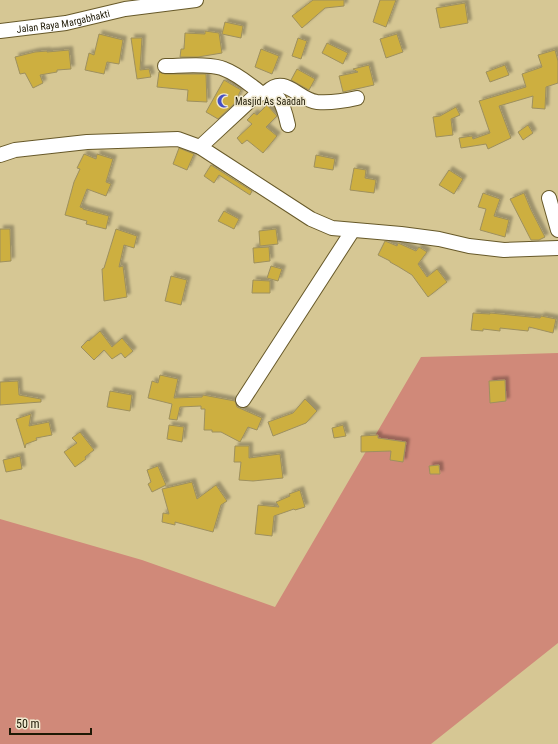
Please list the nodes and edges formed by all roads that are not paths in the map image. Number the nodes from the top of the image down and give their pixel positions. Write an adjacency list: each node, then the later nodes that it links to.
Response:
1 (196, 0): 2 (street, Jalan Raya Margabhakti)
2 (0, 31)
3 (165, 66): 4 (street)
4 (264, 92): 5 (street); 6 (street); 7 (street)
5 (357, 98)
6 (288, 125)
7 (200, 147): 8 (street); 10 (street)
8 (0, 155)
9 (549, 198): 11 (street)
10 (352, 230): 12 (street); 13 (street)
11 (558, 230)
12 (558, 248)
13 (243, 400)

